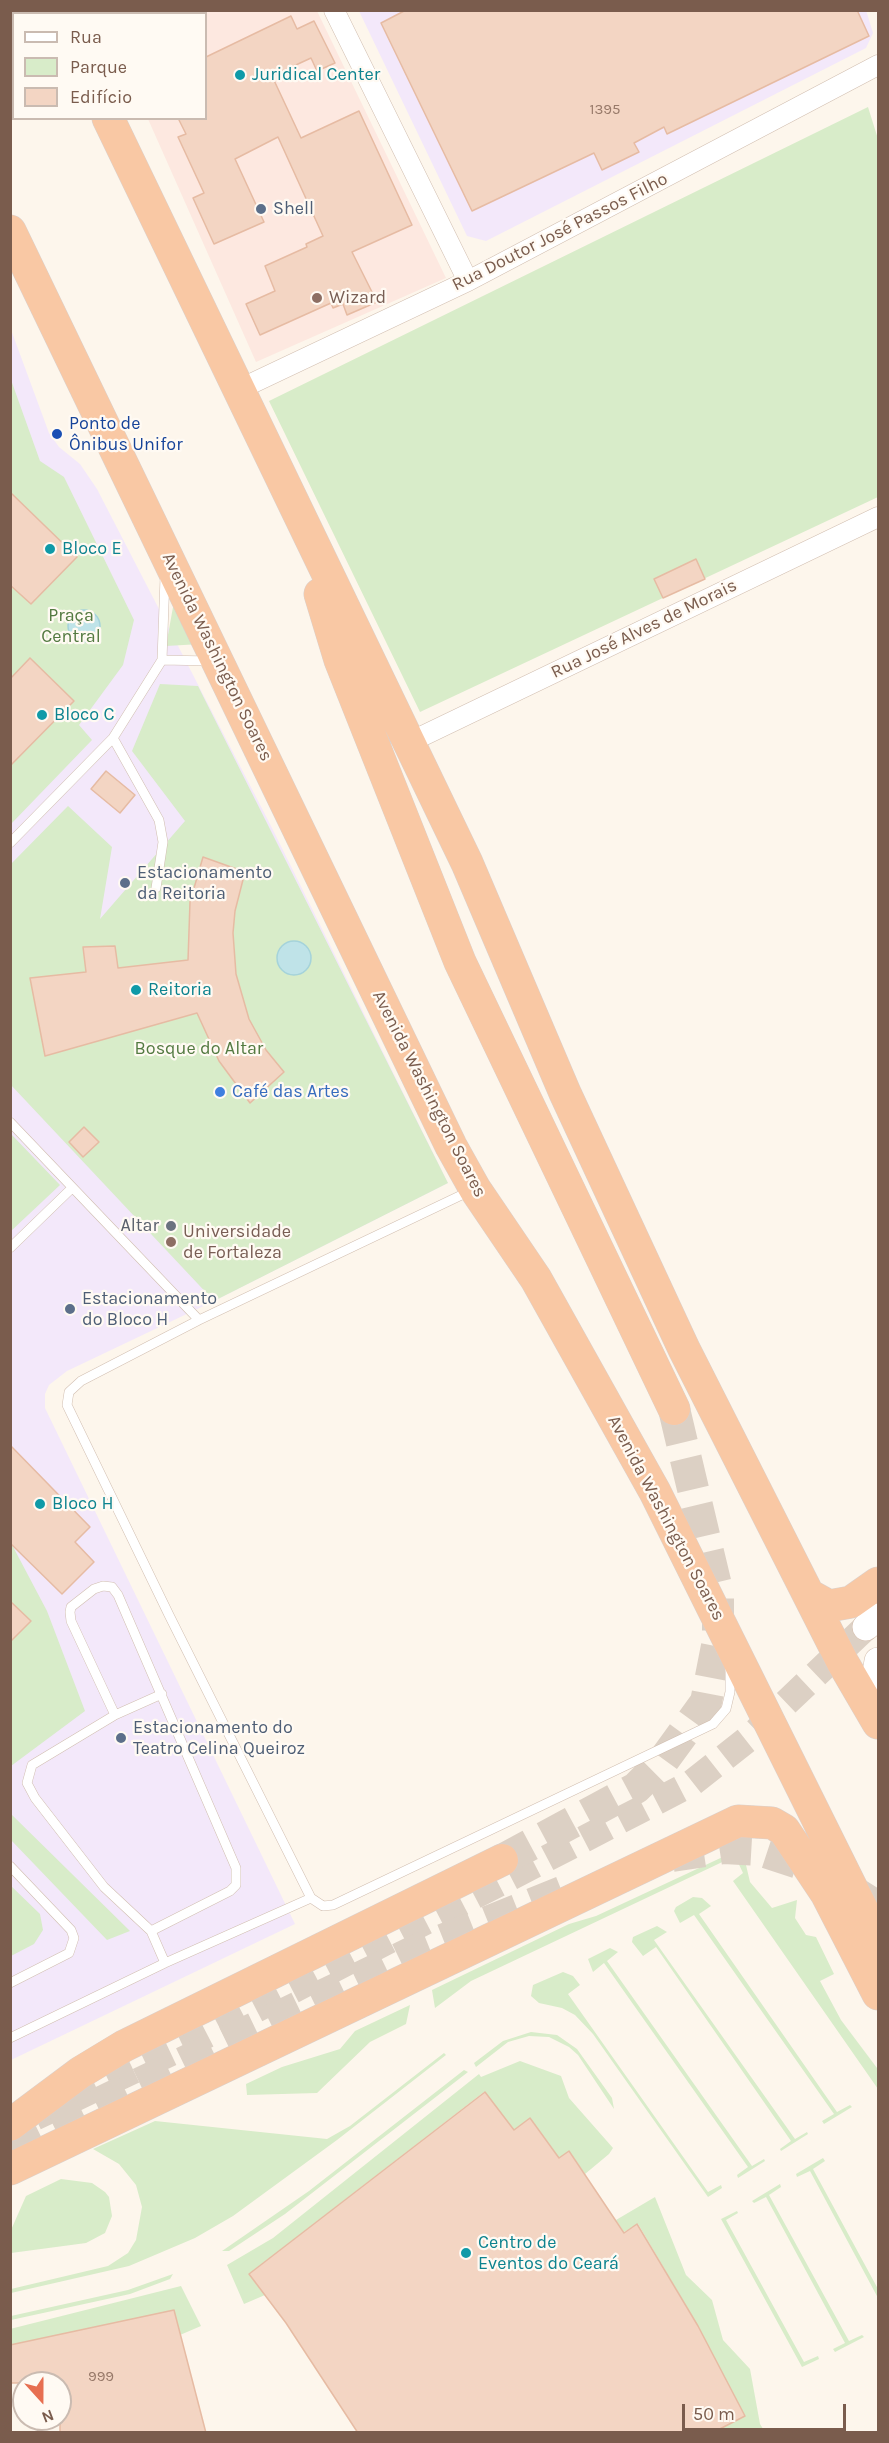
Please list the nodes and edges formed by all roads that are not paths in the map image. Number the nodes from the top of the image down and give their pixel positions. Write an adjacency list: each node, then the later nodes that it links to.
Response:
1 (334, 10): 5 (street)
2 (879, 65): 5 (street, Rua Doutor José Passos Filho)
3 (109, 120): 6 (highway)
4 (10, 231): 9 (highway, Avenida Washington Soares)
5 (468, 280): 6 (street, Rua Doutor José Passos Filho)
6 (238, 390): 7 (highway)
7 (288, 493): 13 (highway); 21 (highway)
8 (879, 517): 13 (street, Rua José Alves de Morais)
9 (166, 552): 10 (lane); 11 (highway, Avenida Washington Soares)
10 (162, 660): 11 (lane); 12 (lane)
11 (220, 662): 18 (highway, Avenida Washington Soares)
12 (113, 738): 14 (lane); 15 (lane)
13 (410, 742): 23 (highway)
14 (10, 843)
15 (156, 888)
16 (10, 1122): 17 (lane)
17 (72, 1188): 19 (lane); 20 (lane)
18 (475, 1189): 20 (lane); 24 (highway, Avenida Washington Soares)
19 (10, 1248)
20 (199, 1320): 31 (lane)
21 (674, 1409)
22 (879, 1583): 23 (highway)
23 (809, 1595): 28 (highway)
24 (730, 1638): 31 (lane); 33 (highway, Avenida Washington Soares)
25 (879, 1660): 28 (main road)
26 (162, 1694): 27 (lane); 27 (lane); 32 (lane)
27 (115, 1715): 32 (lane)
28 (877, 1720)
29 (502, 1860): 38 (highway)
30 (10, 1866): 35 (lane)
31 (311, 1898): 34 (lane)
32 (151, 1931): 34 (lane)
33 (879, 1941)
34 (165, 1963): 37 (lane)
35 (10, 1983)
36 (879, 1994): 39 (highway)
37 (10, 2038)
38 (10, 2125)
39 (10, 2169)

